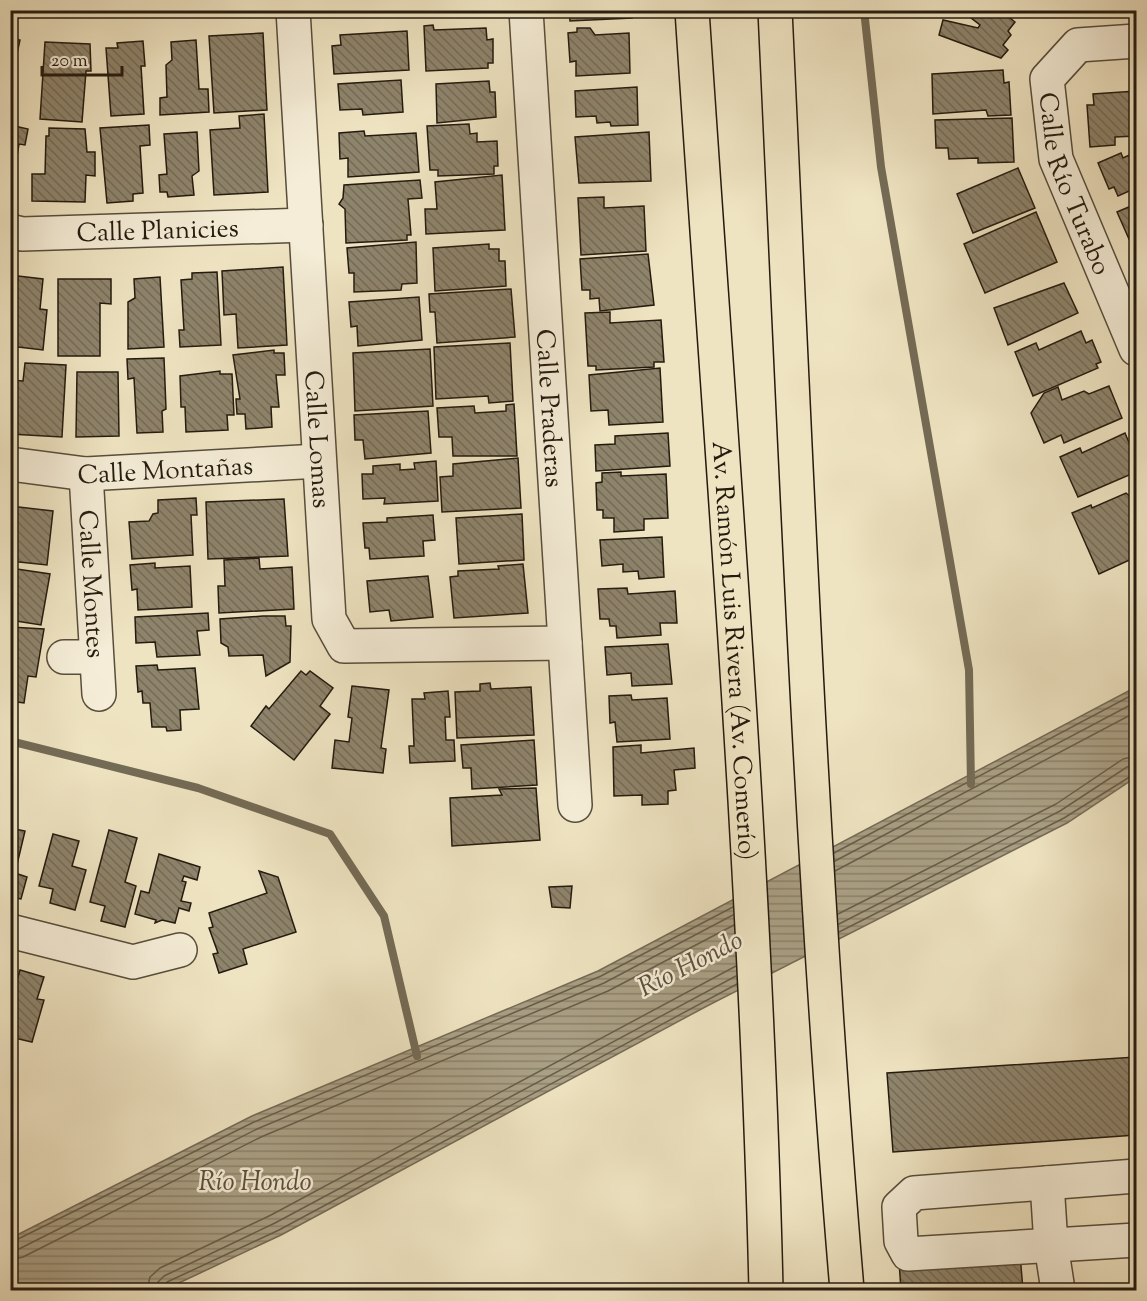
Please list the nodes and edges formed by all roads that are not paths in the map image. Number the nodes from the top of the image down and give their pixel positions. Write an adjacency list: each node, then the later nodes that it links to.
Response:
1 (293, 10): 6 (street, Calle Lomas)
2 (526, 10): 12 (street, Calle Praderas)
3 (692, 10): 21 (main road, Av. Ramón Luis Rivera (Av. Comerío))
4 (775, 10): 22 (main road)
5 (1137, 41): 8 (street, Calle Río Turabo)
6 (306, 225): 7 (street, Calle Planicies); 9 (street, Calle Lomas)
7 (10, 231)
8 (1137, 349)
9 (320, 460): 11 (street, Calle Montañas); 12 (street, Calle Lomas)
10 (10, 464): 11 (street, Calle Montañas)
11 (86, 474): 13 (street, Calle Montes)
12 (565, 643): 14 (street, Calle Praderas)
13 (99, 694)
14 (574, 805)
15 (10, 931): 16 (street)
16 (180, 950)
17 (1137, 1176): 18 (street)
18 (1047, 1183): 20 (street); 20 (street)
19 (1137, 1240): 20 (street)
20 (1051, 1245): 23 (street)
21 (766, 1290)
22 (847, 1290)
23 (1058, 1290)

